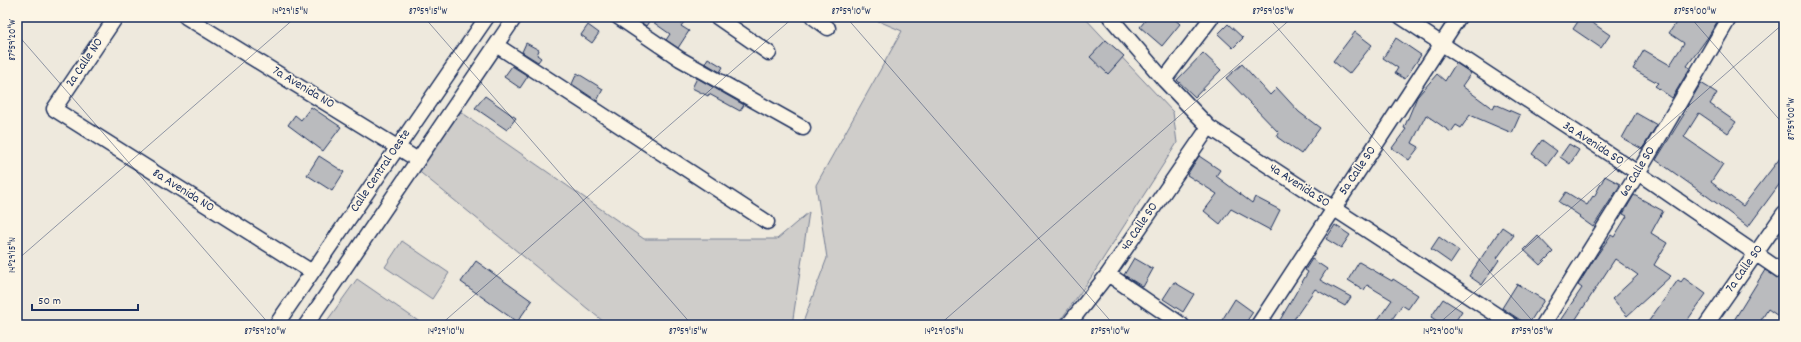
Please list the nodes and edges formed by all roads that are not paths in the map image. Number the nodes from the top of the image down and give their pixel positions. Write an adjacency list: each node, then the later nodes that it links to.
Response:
1 (116, 17): 18 (street, 2a Calle NO)
2 (186, 17): 21 (street, 7a Avenida NO)
3 (487, 17): 21 (street, Calle Central Oeste)
4 (515, 17): 15 (street, Calle Central Oeste)
5 (618, 17): 20 (street)
6 (717, 17): 16 (street)
7 (813, 17): 13 (street)
8 (1110, 17): 17 (street, 4a Avenida SO)
9 (1212, 17): 17 (street)
10 (1401, 17): 14 (street, 3a Avenida SO)
11 (1459, 17): 14 (street, 5a Calle SO)
12 (1730, 17): 23 (street, 6a Calle SO)
13 (828, 28)
14 (1442, 44): 23 (street, 3a Avenida SO); 24 (street, 5a Calle SO)
15 (496, 45): 22 (street, Calle Central Oeste); 26 (street)
16 (769, 53)
17 (1164, 80): 19 (street, 4a Avenida SO)
18 (54, 109): 28 (street, 8a Avenida NO)
19 (1209, 127): 24 (street, 4a Avenida SO); 30 (street, 4a Calle SO)
20 (803, 128)
21 (398, 146): 22 (street, 7a Avenida NO); 28 (street, Calle Central Oeste)
22 (418, 160): 32 (street, Calle Central Oeste)
23 (1638, 173): 27 (street, 3a Avenida SO); 37 (street, 6a Calle SO)
24 (1333, 208): 35 (street, 5a Calle SO); 36 (street, 4a Avenida SO)
25 (1784, 213): 27 (street, 7a Calle SO)
26 (767, 222)
27 (1756, 253): 29 (street, 3a Avenida SO); 38 (street, 7a Calle SO)
28 (312, 272): 31 (street, Calle Central Oeste)
29 (1784, 273)
30 (1108, 274): 33 (street, 4a Calle SO); 34 (street)
31 (276, 325)
32 (306, 325)
33 (1068, 325)
34 (1182, 325)
35 (1258, 325)
36 (1512, 325)
37 (1544, 325)
38 (1706, 325)

